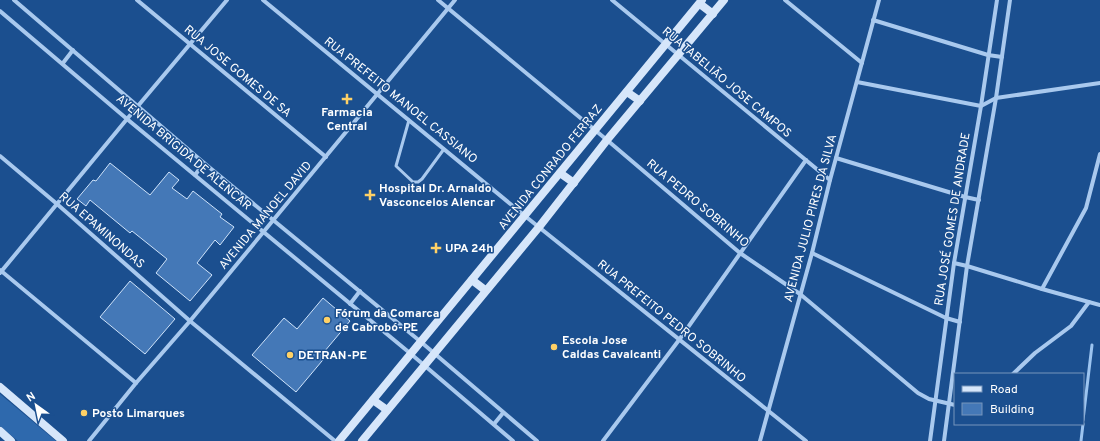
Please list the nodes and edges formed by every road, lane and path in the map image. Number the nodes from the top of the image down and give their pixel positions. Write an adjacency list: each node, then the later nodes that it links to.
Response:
1 (14, 0): 20 (street, AVENIDA BRIGIDA DE ALENCAR)
2 (137, 0): 18 (street, RUA JOSE GOMES DE SA)
3 (228, 0): 18 (street)
4 (263, 0): 29 (street, RUA PREFEITO MANOEL CASSIANO)
5 (438, 0): 14 (street, RUA PEDRO SOBRINHO)
6 (455, 0): 14 (street, AVENIDA MANOEL DAVID)
7 (612, 0): 19 (street, RUA TABELIÃO JOSE CAMPOS)
8 (724, 0): 16 (street)
9 (785, 0): 25 (street)
10 (879, 0): 17 (street, AVENIDA JULIO PIRES DA SILVA)
11 (997, 0): 22 (street, RUA JOSÉ GOMES DE ANDRADE)
12 (1010, 0): 23 (street)
13 (701, 2): 16 (street); 19 (street, AVENIDA CONRADO FERRAZ)
14 (448, 8): 29 (street, AVENIDA MANOEL DAVID); 36 (street, RUA PEDRO SOBRINHO)
15 (0, 11): 24 (street, AVENIDA BRIGIDA DE ALENCAR)
16 (713, 14): 21 (street)
17 (873, 20): 22 (street); 25 (street, AVENIDA JULIO PIRES DA SILVA)
18 (190, 44): 32 (street); 41 (street, RUA JOSE GOMES DE SA)
19 (666, 45): 21 (street, RUA TABELIÃO JOSE CAMPOS); 28 (street, AVENIDA CONRADO FERRAZ)
20 (73, 50): 24 (street); 32 (street, AVENIDA BRIGIDA DE ALENCAR)
21 (679, 55): 31 (street); 43 (street, RUA TABELIÃO JOSE CAMPOS)
22 (988, 55): 23 (street); 33 (street, RUA JOSÉ GOMES DE ANDRADE)
23 (1002, 57): 30 (street)
24 (63, 63): 34 (street, AVENIDA BRIGIDA DE ALENCAR)
25 (862, 63): 26 (street, AVENIDA JULIO PIRES DA SILVA)
26 (857, 82): 33 (street); 42 (street, AVENIDA JULIO PIRES DA SILVA)
27 (1100, 83): 30 (street)
28 (627, 92): 31 (street); 36 (street, AVENIDA CONRADO FERRAZ)
29 (377, 94): 35 (street, RUA PREFEITO MANOEL CASSIANO); 41 (street, AVENIDA MANOEL DAVID)
30 (996, 98): 33 (street); 50 (street)
31 (640, 101): 37 (street)
32 (138, 106): 34 (street); 44 (street, AVENIDA BRIGIDA DE ALENCAR)
33 (981, 106): 49 (street, RUA JOSÉ GOMES DE ANDRADE)
34 (127, 119): 46 (street, AVENIDA BRIGIDA DE ALENCAR); 51 (street)
35 (409, 120): 38 (street, RUA PREFEITO MANOEL CASSIANO); 38 (lane)
36 (595, 130): 37 (street, RUA PEDRO SOBRINHO); 45 (street, AVENIDA CONRADO FERRAZ)
37 (607, 140): 48 (street); 56 (street, RUA PEDRO SOBRINHO)
38 (444, 149): 52 (street, RUA PREFEITO MANOEL CASSIANO)
39 (1100, 154): 62 (street)
40 (0, 156): 51 (street, RUA EPAMINONDAS)
41 (326, 157): 53 (street, AVENIDA MANOEL DAVID)
42 (836, 158): 47 (street, AVENIDA JULIO PIRES DA SILVA); 49 (street)
43 (806, 160): 47 (street, RUA TABELIÃO JOSE CAMPOS); 56 (street)
44 (204, 163): 46 (street); 53 (street, AVENIDA BRIGIDA DE ALENCAR)
45 (560, 173): 48 (street); 52 (street, AVENIDA CONRADO FERRAZ)
46 (195, 174): 55 (street, AVENIDA BRIGIDA DE ALENCAR)
47 (830, 180): 57 (street, AVENIDA JULIO PIRES DA SILVA)
48 (574, 183): 54 (street)
49 (965, 198): 50 (street); 58 (street, RUA JOSÉ GOMES DE ANDRADE)
50 (979, 200): 59 (street)
51 (57, 204): 60 (street); 70 (street, RUA EPAMINONDAS)
52 (525, 216): 54 (street, RUA PREFEITO PEDRO SOBRINHO); 61 (street, AVENIDA CONRADO FERRAZ)
53 (274, 219): 55 (street, AVENIDA MANOEL DAVID); 64 (street, AVENIDA BRIGIDA DE ALENCAR)
54 (539, 226): 63 (street); 72 (street, RUA PREFEITO PEDRO SOBRINHO)
55 (263, 232): 67 (street, AVENIDA BRIGIDA DE ALENCAR); 70 (street, AVENIDA MANOEL DAVID)
56 (740, 253): 65 (street, RUA PEDRO SOBRINHO); 72 (street)
57 (812, 253): 65 (street, AVENIDA JULIO PIRES DA SILVA); 69 (street)
58 (954, 263): 59 (street); 69 (street, RUA JOSÉ GOMES DE ANDRADE)
59 (967, 266): 62 (street); 71 (street)
60 (0, 271): 78 (street)
61 (472, 280): 63 (street); 73 (street, AVENIDA CONRADO FERRAZ)
62 (1042, 289): 66 (street)
63 (485, 290): 74 (street)
64 (360, 291): 67 (street); 73 (street, AVENIDA BRIGIDA DE ALENCAR)
65 (800, 294): 81 (street, RUA PEDRO SOBRINHO); 85 (street, AVENIDA JULIO PIRES DA SILVA)
66 (1089, 302): 68 (street); 77 (street)
67 (350, 304): 75 (street, AVENIDA BRIGIDA DE ALENCAR)
68 (1100, 305)
69 (946, 318): 71 (street); 81 (street, RUA JOSÉ GOMES DE ANDRADE)
70 (190, 321): 78 (street, AVENIDA MANOEL DAVID); 92 (street, RUA EPAMINONDAS)
71 (960, 322): 82 (street)
72 (679, 340): 85 (street, RUA PREFEITO PEDRO SOBRINHO); 97 (street)
73 (421, 342): 74 (street, AVENIDA BRIGIDA DE ALENCAR); 75 (street, AVENIDA CONRADO FERRAZ)
74 (434, 353): 76 (street); 86 (street, AVENIDA BRIGIDA DE ALENCAR)
75 (411, 354): 76 (street, AVENIDA BRIGIDA DE ALENCAR); 80 (street, AVENIDA CONRADO FERRAZ)
76 (424, 366): 84 (street); 87 (street, AVENIDA BRIGIDA DE ALENCAR)
77 (1014, 373)
78 (136, 383): 91 (street, AVENIDA MANOEL DAVID)
79 (0, 387): 90 (street)
80 (373, 400): 84 (street); 93 (street, AVENIDA CONRADO FERRAZ)
81 (934, 401): 82 (street, RUA PEDRO SOBRINHO); 100 (street, RUA JOSÉ GOMES DE ANDRADE)
82 (948, 404): 83 (street, RUA PEDRO SOBRINHO); 101 (street)
83 (954, 405)
84 (387, 410): 94 (street)
85 (768, 411): 98 (street, AVENIDA JULIO PIRES DA SILVA); 99 (street, RUA PREFEITO PEDRO SOBRINHO)
86 (503, 413): 87 (street); 96 (street, AVENIDA BRIGIDA DE ALENCAR)
87 (494, 424): 95 (street, AVENIDA BRIGIDA DE ALENCAR)
88 (0, 431): 89 (street)
89 (11, 441)
90 (63, 441)
91 (89, 441)
92 (335, 441)
93 (339, 441)
94 (362, 441)
95 (513, 441)
96 (537, 441)
97 (603, 441)
98 (760, 441)
99 (806, 441)
100 (930, 441)
101 (944, 441)

